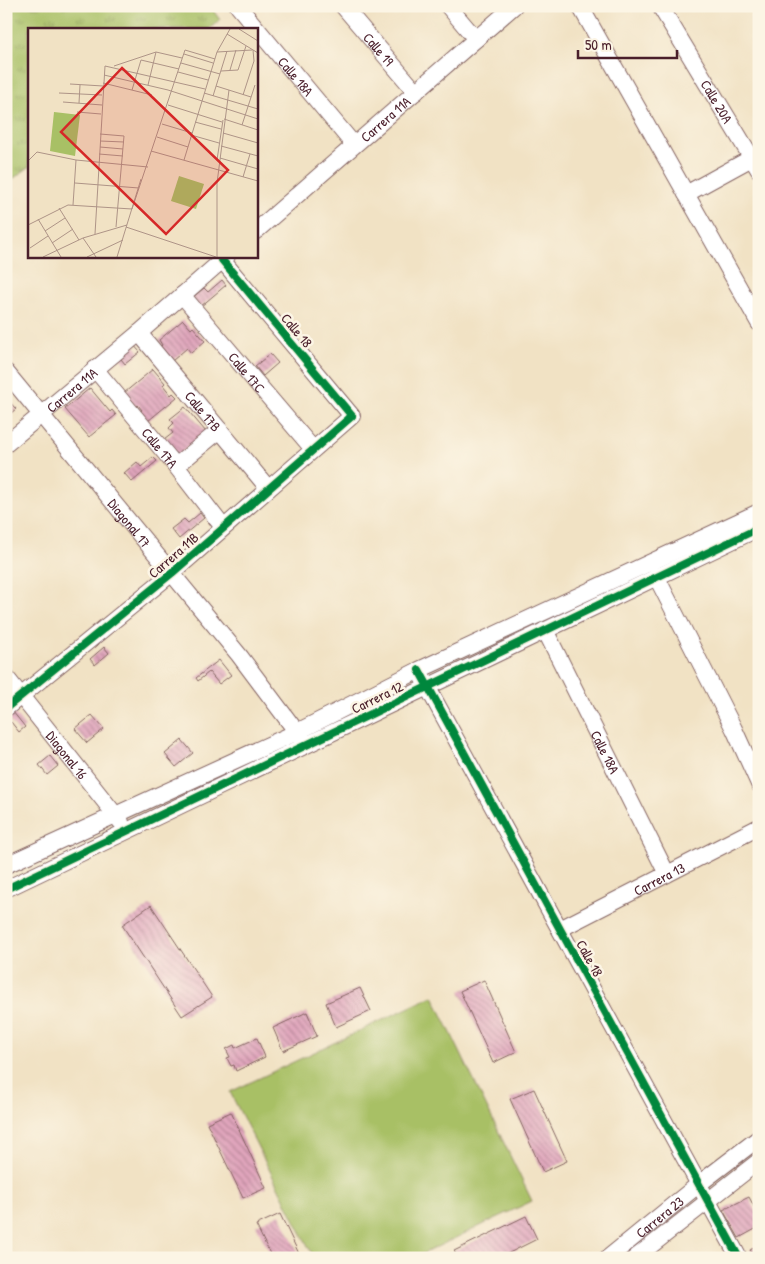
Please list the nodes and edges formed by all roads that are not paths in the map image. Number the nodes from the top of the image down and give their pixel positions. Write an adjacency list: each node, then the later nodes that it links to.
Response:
1 (238, 6): 7 (street, Calle 18A)
2 (343, 6): 10 (street, Calle 19)
3 (448, 6): 9 (street)
4 (514, 6): 9 (street, Carrera 11A)
5 (580, 6): 13 (street)
6 (660, 6): 12 (street, Calle 20A)
7 (256, 28)
8 (258, 30): 11 (street, Calle 18A)
9 (476, 39): 10 (street, Carrera 11A)
10 (416, 92): 11 (street, Carrera 11A)
11 (354, 145): 14 (street, Carrera 11A)
12 (756, 161): 13 (street)
13 (686, 194): 17 (street)
14 (258, 229)
15 (225, 258): 16 (street, Carrera 11A); 22 (street, Calle 18)
16 (182, 295): 18 (street, Carrera 11A); 25 (street, Calle 17C)
17 (759, 323)
18 (139, 333): 19 (street, Carrera 11A); 23 (street, Calle 17B)
19 (95, 369): 21 (street, Carrera 11A); 26 (street, Calle 17A)
20 (6, 372): 21 (street, Diagonal 17)
21 (40, 414): 24 (street, Carrera 11A); 31 (street, Diagonal 17)
22 (352, 416): 25 (street, Carrera 11B)
23 (220, 430): 26 (street); 27 (street, Calle 17B)
24 (6, 444)
25 (313, 449): 27 (street, Carrera 11B)
26 (176, 466): 29 (street, Calle 17A)
27 (268, 488): 29 (street, Carrera 11B)
28 (759, 512): 34 (street, Carrera 12)
29 (223, 527): 31 (street, Carrera 11B)
30 (759, 528): 32 (street, Carrera 12)
31 (172, 573): 37 (street, Carrera 11B); 39 (street, Diagonal 17)
32 (656, 576): 33 (street, Carrera 12); 40 (street)
33 (545, 630): 36 (street, Carrera 12); 45 (street, Calle 18A)
34 (419, 670): 36 (street, Calle 18); 39 (street, Carrera 12)
35 (6, 677): 37 (street, Diagonal 16)
36 (427, 687): 39 (street, Carrera 12); 47 (street, Calle 18)
37 (22, 696): 38 (street, Carrera 11B); 41 (street, Diagonal 16)
38 (6, 708)
39 (301, 738): 41 (street, Carrera 12); 43 (street, Carrera 12)
40 (759, 784)
41 (115, 815): 43 (street, Diagonal 16); 44 (street, Carrera 12)
42 (759, 827): 45 (street, Carrera 13)
43 (128, 831): 46 (street, Carrera 12)
44 (6, 865)
45 (667, 874): 47 (street, Carrera 13)
46 (6, 889)
47 (560, 929): 50 (street, Calle 18)
48 (759, 1138): 50 (street, Carrera 23)
49 (759, 1161): 51 (street, Carrera 23)
50 (699, 1184): 51 (street, Calle 18); 52 (street, Carrera 23)
51 (708, 1200): 53 (street, Carrera 23); 54 (street, Calle 18)
52 (608, 1258)
53 (635, 1258)
54 (739, 1258)

